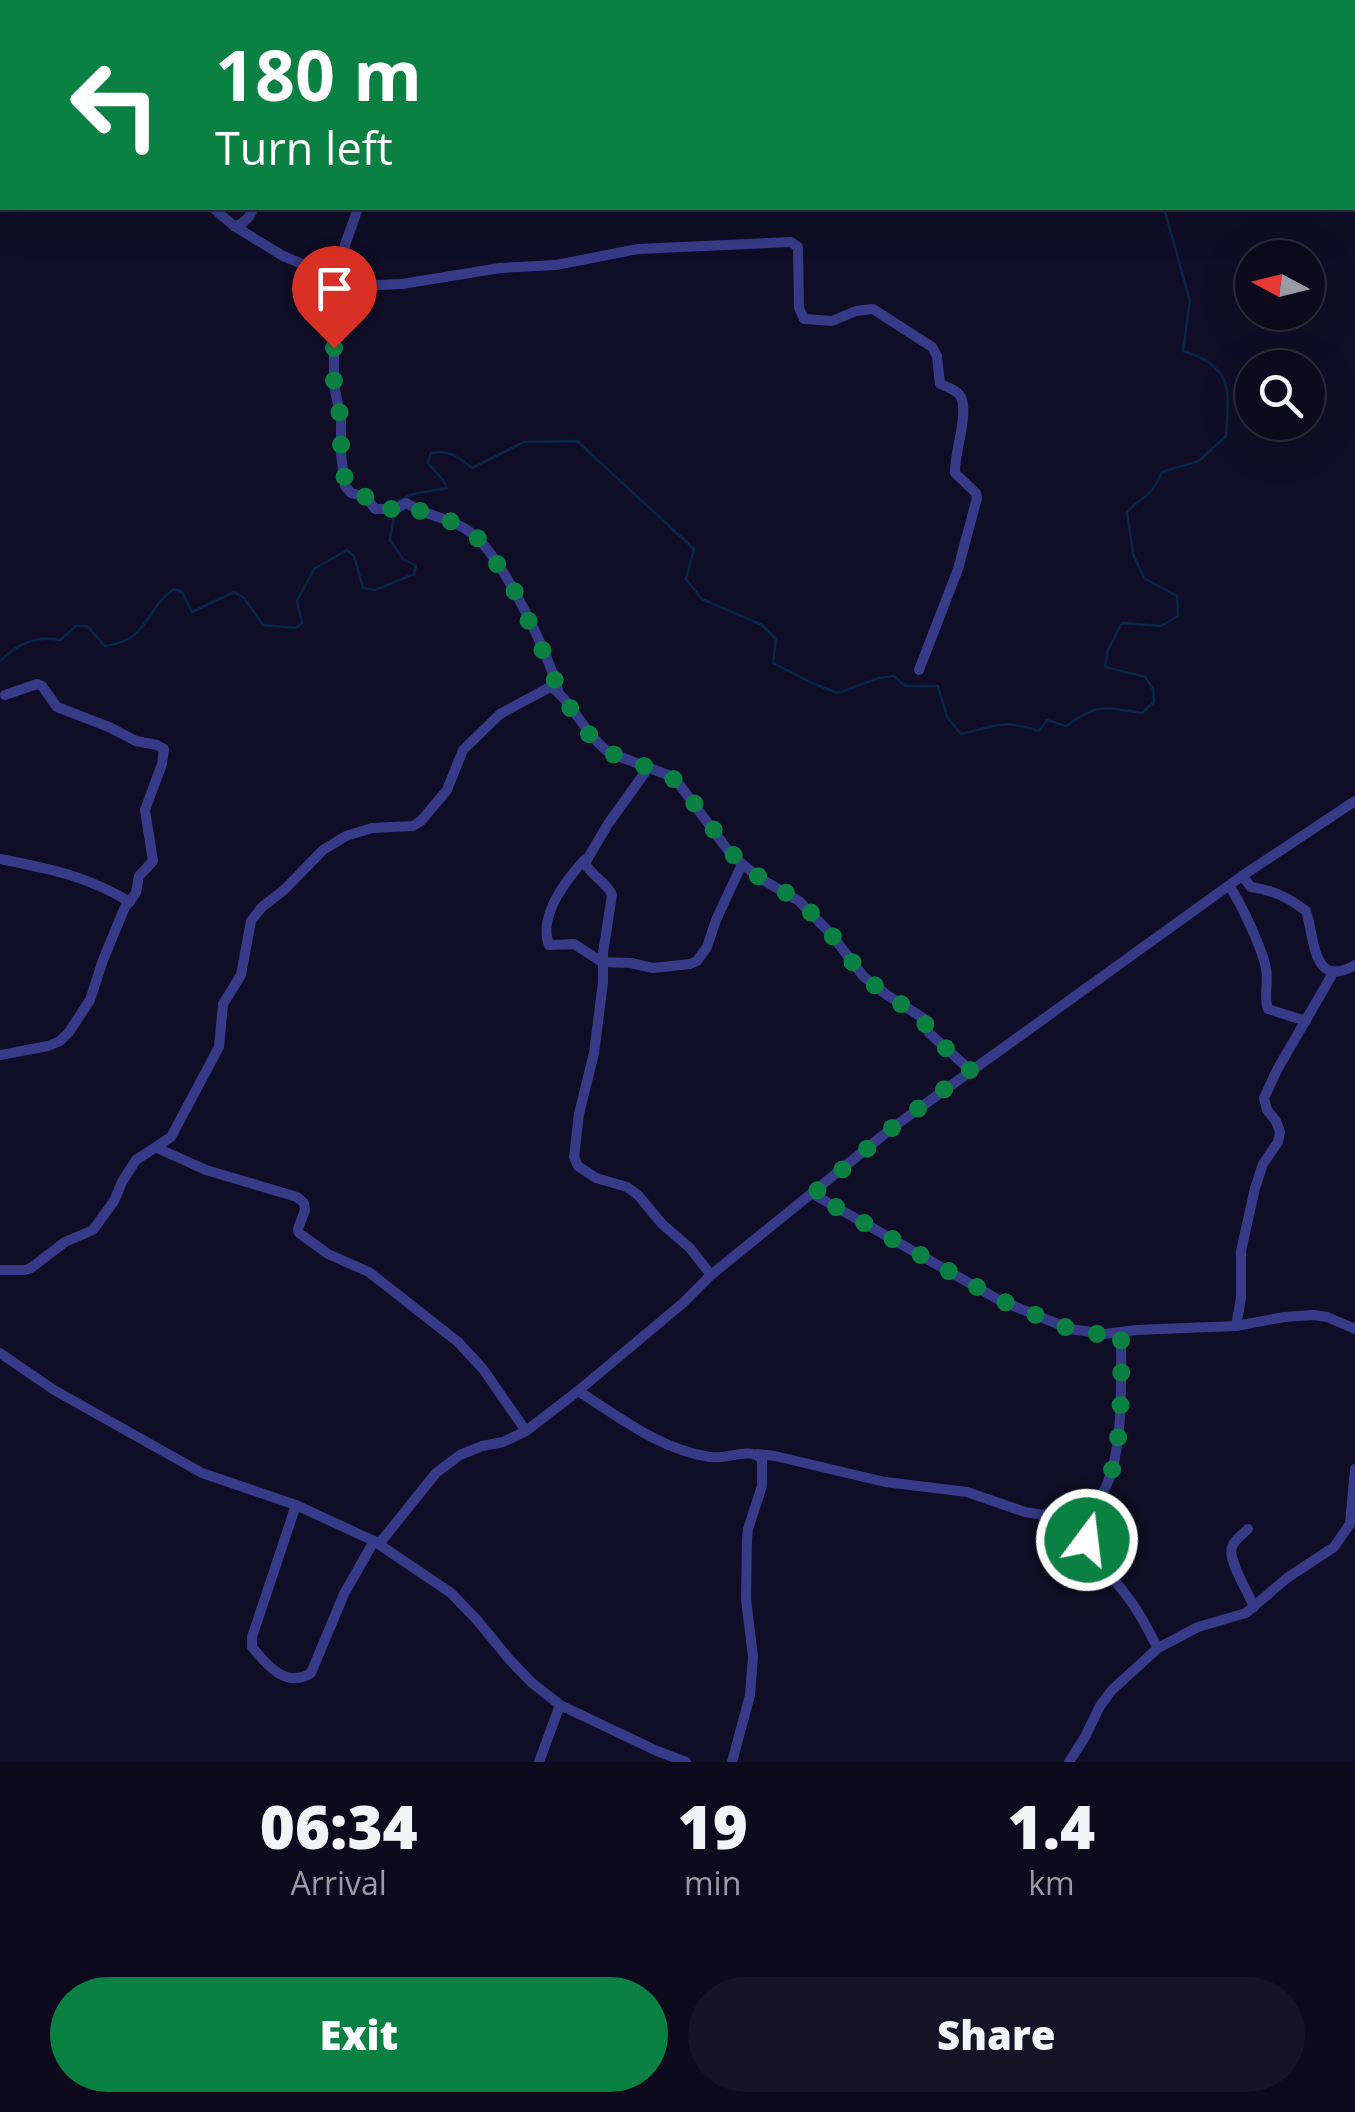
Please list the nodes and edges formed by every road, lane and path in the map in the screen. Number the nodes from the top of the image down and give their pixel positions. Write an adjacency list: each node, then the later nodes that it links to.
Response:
1 (215, 210): 4 (street)
2 (252, 210): 4 (street)
3 (357, 210): 5 (street)
4 (234, 226): 5 (street)
5 (344, 281): 6 (street); 7 (street)
6 (919, 670)
7 (558, 690): 9 (street); 23 (street)
8 (5, 695): 16 (street)
9 (649, 767): 12 (street); 13 (street)
10 (1355, 800): 14 (street)
11 (0, 859): 16 (street)
12 (586, 859): 17 (street); 17 (street)
13 (742, 864): 17 (street); 22 (street)
14 (1242, 876): 15 (street); 19 (street)
15 (1229, 886): 20 (street); 22 (street)
16 (130, 902): 21 (street)
17 (602, 962): 26 (street)
18 (1355, 965): 19 (street)
19 (1333, 973): 20 (street)
20 (1306, 1021): 27 (street)
21 (0, 1055)
22 (970, 1070): 24 (street)
23 (156, 1148): 25 (street); 32 (street)
24 (813, 1194): 26 (street); 29 (street)
25 (0, 1270)
26 (711, 1276): 31 (street)
27 (1236, 1326): 28 (street); 29 (street)
28 (1355, 1329)
29 (1121, 1332): 36 (street)
30 (0, 1352): 35 (street)
31 (578, 1391): 32 (street); 33 (street)
32 (526, 1431): 38 (street)
33 (758, 1454): 36 (street); 44 (street)
34 (1355, 1469): 39 (street)
35 (296, 1506): 38 (street); 38 (street)
36 (1081, 1517): 40 (street)
37 (1248, 1529): 39 (street)
38 (377, 1542): 41 (street)
39 (1254, 1607): 40 (street)
40 (1158, 1648): 45 (street)
41 (560, 1705): 42 (street); 43 (street)
42 (539, 1762)
43 (686, 1762)
44 (732, 1762)
45 (1068, 1762)

